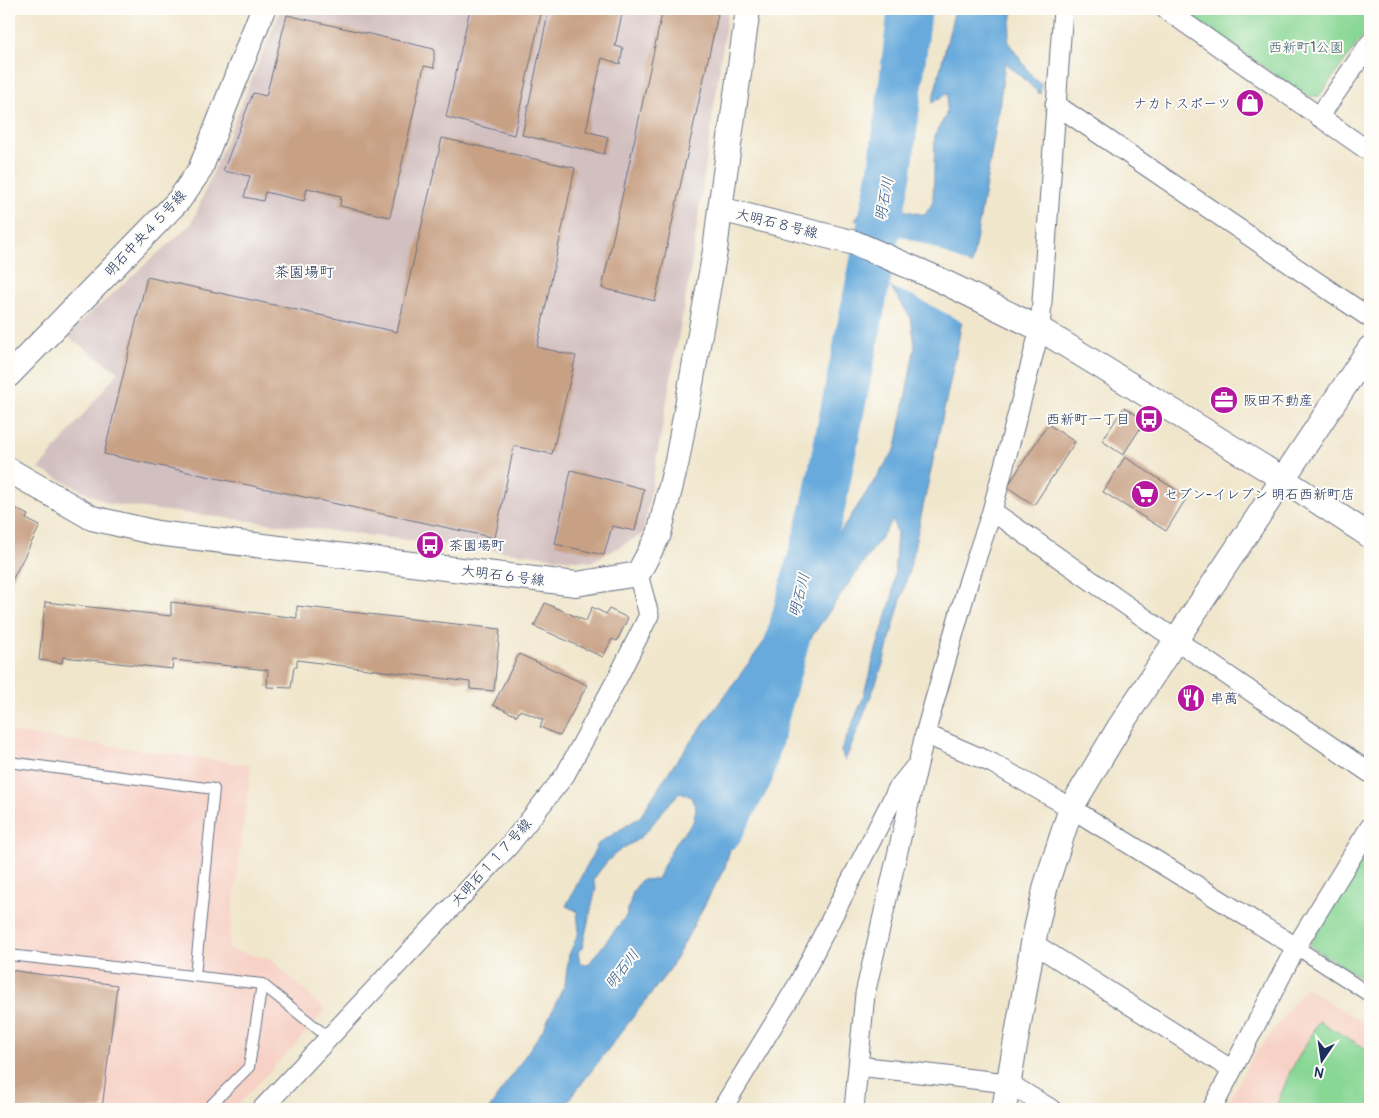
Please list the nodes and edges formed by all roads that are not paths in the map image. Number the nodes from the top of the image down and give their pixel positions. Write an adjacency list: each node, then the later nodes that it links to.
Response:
1 (263, 9): 13 (street, 明石中央４５号線)
2 (748, 9): 9 (street, 大明石８号線)
3 (1063, 9): 6 (street)
4 (1165, 9): 7 (street)
5 (1370, 43): 7 (street)
6 (1055, 104): 10 (street); 11 (street)
7 (1319, 117): 8 (street)
8 (1370, 152)
9 (720, 209): 11 (street, 大明石８号線); 18 (street)
10 (1370, 318)
11 (1030, 323): 15 (street, 大明石８号線); 16 (street)
12 (1370, 348): 15 (street)
13 (9, 375)
14 (9, 470): 18 (street, 大明石６号線)
15 (1282, 480): 17 (street, 大明石８号線); 19 (street)
16 (992, 511): 19 (street); 20 (street)
17 (1370, 536)
18 (638, 574): 32 (street, 大明石１１７号線)
19 (1176, 640): 23 (street); 24 (street)
20 (925, 734): 21 (street); 24 (street)
21 (919, 761): 33 (street); 38 (street)
22 (9, 762): 29 (lane)
23 (1370, 773)
24 (1071, 808): 26 (street); 27 (street)
25 (1370, 827): 27 (street)
26 (1032, 944): 34 (street); 35 (street)
27 (1296, 947): 31 (street); 34 (street)
28 (9, 955): 29 (lane)
29 (195, 976): 30 (lane)
30 (262, 984): 32 (lane); 36 (lane)
31 (1370, 995)
32 (328, 1038): 37 (street, 大明石１１７号線)
33 (858, 1066): 35 (street); 39 (street)
34 (1232, 1070): 42 (street)
35 (1008, 1083): 40 (street); 41 (street)
36 (207, 1109)
37 (262, 1109)
38 (722, 1109)
39 (854, 1109)
40 (1004, 1109)
41 (1051, 1109)
42 (1212, 1109)

